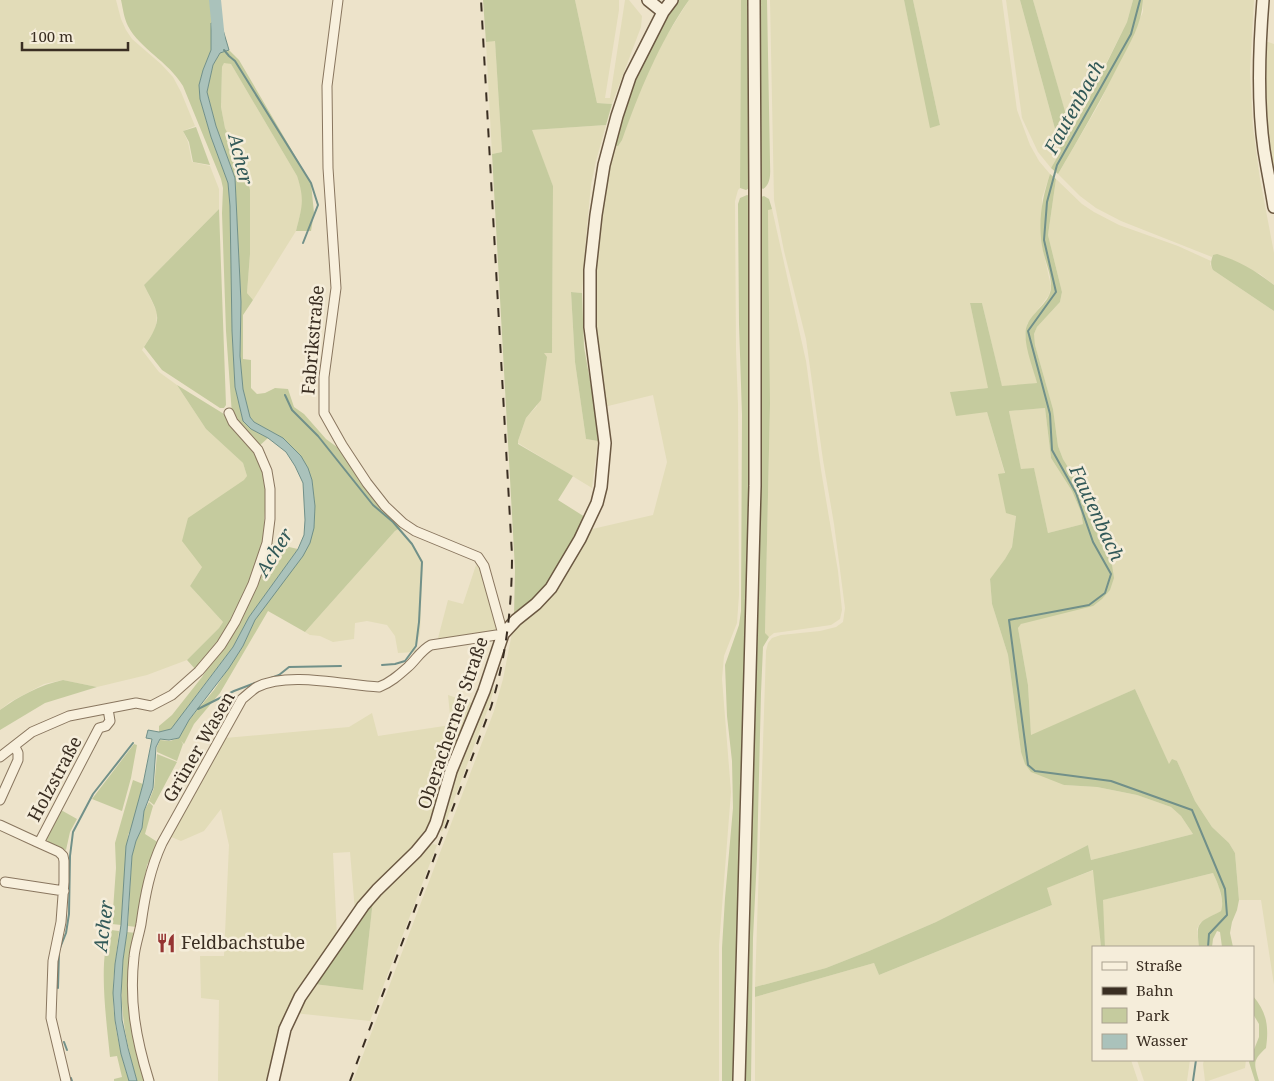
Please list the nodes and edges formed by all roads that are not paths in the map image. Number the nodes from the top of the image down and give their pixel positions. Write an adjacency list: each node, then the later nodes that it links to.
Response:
1 (338, 0): 9 (street, Fabrikstraße)
2 (648, 0): 6 (street)
3 (672, 0): 6 (street, Oberacherner Straße)
4 (754, 0): 23 (street)
5 (1263, 0): 7 (street)
6 (663, 12): 9 (street, Oberacherner Straße)
7 (1274, 207)
8 (229, 413): 10 (street)
9 (503, 634): 21 (street, Grüner Wasen); 22 (street, Oberacherner Straße)
10 (108, 709): 11 (street); 12 (street, Holzstraße)
11 (96, 711): 12 (street, Holzstraße); 13 (street)
12 (100, 728): 17 (street, Holzstraße)
13 (15, 747): 14 (street); 15 (street)
14 (0, 757)
15 (0, 800)
16 (0, 825): 17 (street)
17 (39, 843): 19 (street, Holzstraße)
18 (5, 882): 19 (street)
19 (64, 891): 20 (street, Holzstraße)
20 (66, 1081)
21 (149, 1081)
22 (273, 1081)
23 (739, 1081)

